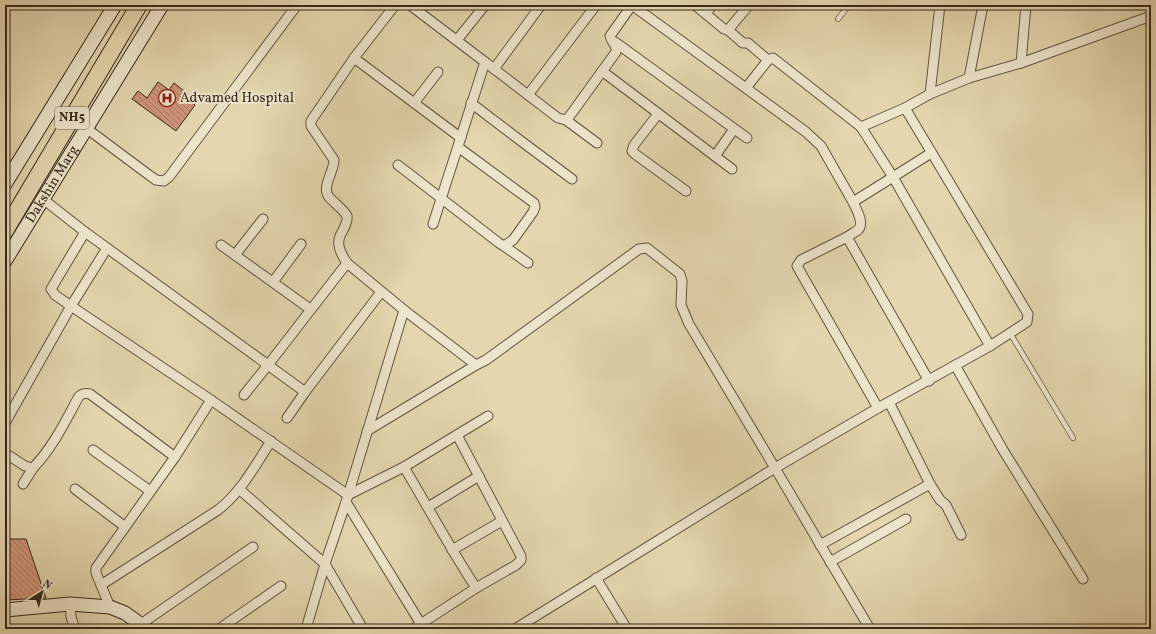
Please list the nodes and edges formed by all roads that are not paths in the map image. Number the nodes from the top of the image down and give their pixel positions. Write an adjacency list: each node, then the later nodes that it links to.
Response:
1 (114, 5): 53 (street)
2 (126, 5): 58 (highway, Dakshin Marg / NH5)
3 (139, 5): 61 (highway, NH5)
4 (162, 5): 42 (street, Dakshin Marg)
5 (297, 5): 42 (street)
6 (394, 5): 25 (street)
7 (410, 5): 24 (street)
8 (484, 5): 24 (street)
9 (541, 5): 29 (street)
10 (596, 5): 35 (street)
11 (632, 5): 23 (street); 33 (street)
12 (695, 5): 19 (street)
13 (712, 5): 19 (street)
14 (749, 5): 22 (street)
15 (849, 5): 21 (lane)
16 (940, 5): 34 (street)
17 (983, 5): 32 (street)
18 (1026, 5): 28 (street)
19 (706, 14): 22 (street)
20 (1151, 16): 28 (street)
21 (838, 19)
22 (728, 30): 26 (street)
23 (610, 39): 30 (street); 43 (street)
24 (457, 40): 27 (street)
25 (354, 58): 36 (street); 70 (street)
26 (768, 60): 33 (street); 41 (street)
27 (485, 62): 29 (street); 37 (street)
28 (1021, 63): 32 (street)
29 (494, 69): 35 (street)
30 (602, 71): 39 (street); 40 (street)
31 (438, 72): 36 (street)
32 (969, 78): 34 (street)
33 (746, 88): 57 (street)
34 (930, 94): 38 (street)
35 (528, 95): 40 (street)
36 (414, 103): 45 (street)
37 (471, 103): 45 (street); 52 (street)
38 (905, 108): 41 (street); 47 (street)
39 (658, 114): 48 (street); 54 (street)
40 (566, 120): 46 (street)
41 (861, 127): 51 (street)
42 (86, 128): 56 (street, Dakshin Marg)
43 (734, 129): 44 (street); 48 (street)
44 (747, 138)
45 (459, 143): 55 (street); 66 (street)
46 (597, 143)
47 (931, 153): 51 (street); 77 (street)
48 (715, 156): 50 (street)
49 (398, 165): 55 (street)
50 (732, 169)
51 (893, 177): 57 (street); 78 (street)
52 (572, 179)
53 (5, 184)
54 (686, 191)
55 (442, 198): 60 (street); 66 (street)
56 (43, 199): 62 (street); 69 (street, Dakshin Marg)
57 (853, 202): 63 (street)
58 (5, 211)
59 (263, 219): 68 (street)
60 (433, 224)
61 (5, 231)
62 (85, 232): 67 (street); 74 (street)
63 (847, 237): 82 (street); 87 (street)
64 (221, 244): 68 (street)
65 (301, 244): 72 (street)
66 (504, 246): 71 (street)
67 (107, 248): 74 (street); 79 (street)
68 (236, 255): 72 (street)
69 (5, 261)
70 (347, 263): 73 (street); 75 (street)
71 (528, 263)
72 (273, 282): 75 (street)
73 (381, 292): 76 (street); 83 (street)
74 (71, 306): 85 (street); 90 (street)
75 (310, 309): 79 (street)
76 (404, 310): 80 (street); 91 (street)
77 (1010, 333): 78 (street); 93 (lane)
78 (990, 346): 81 (street)
79 (268, 365): 83 (street); 84 (street)
80 (476, 365): 91 (street); 100 (street)
81 (955, 366): 82 (street); 119 (street)
82 (929, 381): 86 (street)
83 (305, 392): 89 (street)
84 (244, 395)
85 (211, 400): 94 (street); 97 (street)
86 (889, 402): 87 (street); 103 (street)
87 (878, 408): 100 (street)
88 (488, 416): 92 (street)
89 (286, 418)
90 (5, 423)
91 (367, 431): 107 (street)
92 (457, 435): 98 (street); 101 (street)
93 (1074, 438)
94 (271, 442): 105 (street); 107 (street)
95 (93, 450): 106 (street)
96 (5, 453): 99 (street)
97 (175, 457): 99 (street); 106 (street)
98 (404, 467): 107 (street); 108 (street)
99 (34, 468): 102 (street)
100 (775, 468): 113 (street); 118 (street)
101 (479, 476): 108 (street); 110 (street)
102 (23, 484)
103 (930, 484): 112 (street); 113 (street)
104 (75, 489): 111 (street)
105 (239, 489): 117 (street); 120 (street)
106 (150, 491): 111 (street)
107 (347, 498): 117 (street); 127 (street)
108 (428, 507): 115 (street)
109 (906, 519): 116 (street)
110 (502, 521): 115 (street); 122 (street)
111 (124, 526): 120 (street)
112 (961, 535)
113 (820, 545): 116 (street)
114 (253, 547): 126 (street)
115 (452, 550): 122 (street)
116 (830, 562): 134 (street)
117 (325, 564): 130 (street); 131 (street)
118 (596, 578): 132 (street); 133 (street)
119 (1083, 579)
120 (101, 585): 124 (street)
121 (281, 586): 129 (street)
122 (476, 588): 127 (street)
123 (70, 604): 124 (street); 125 (street); 128 (street)
124 (110, 607): 126 (street)
125 (5, 610)
126 (144, 626)
127 (419, 627)
128 (75, 629)
129 (219, 629)
130 (306, 629)
131 (363, 629)
132 (515, 629)
133 (627, 629)
134 (870, 629)

